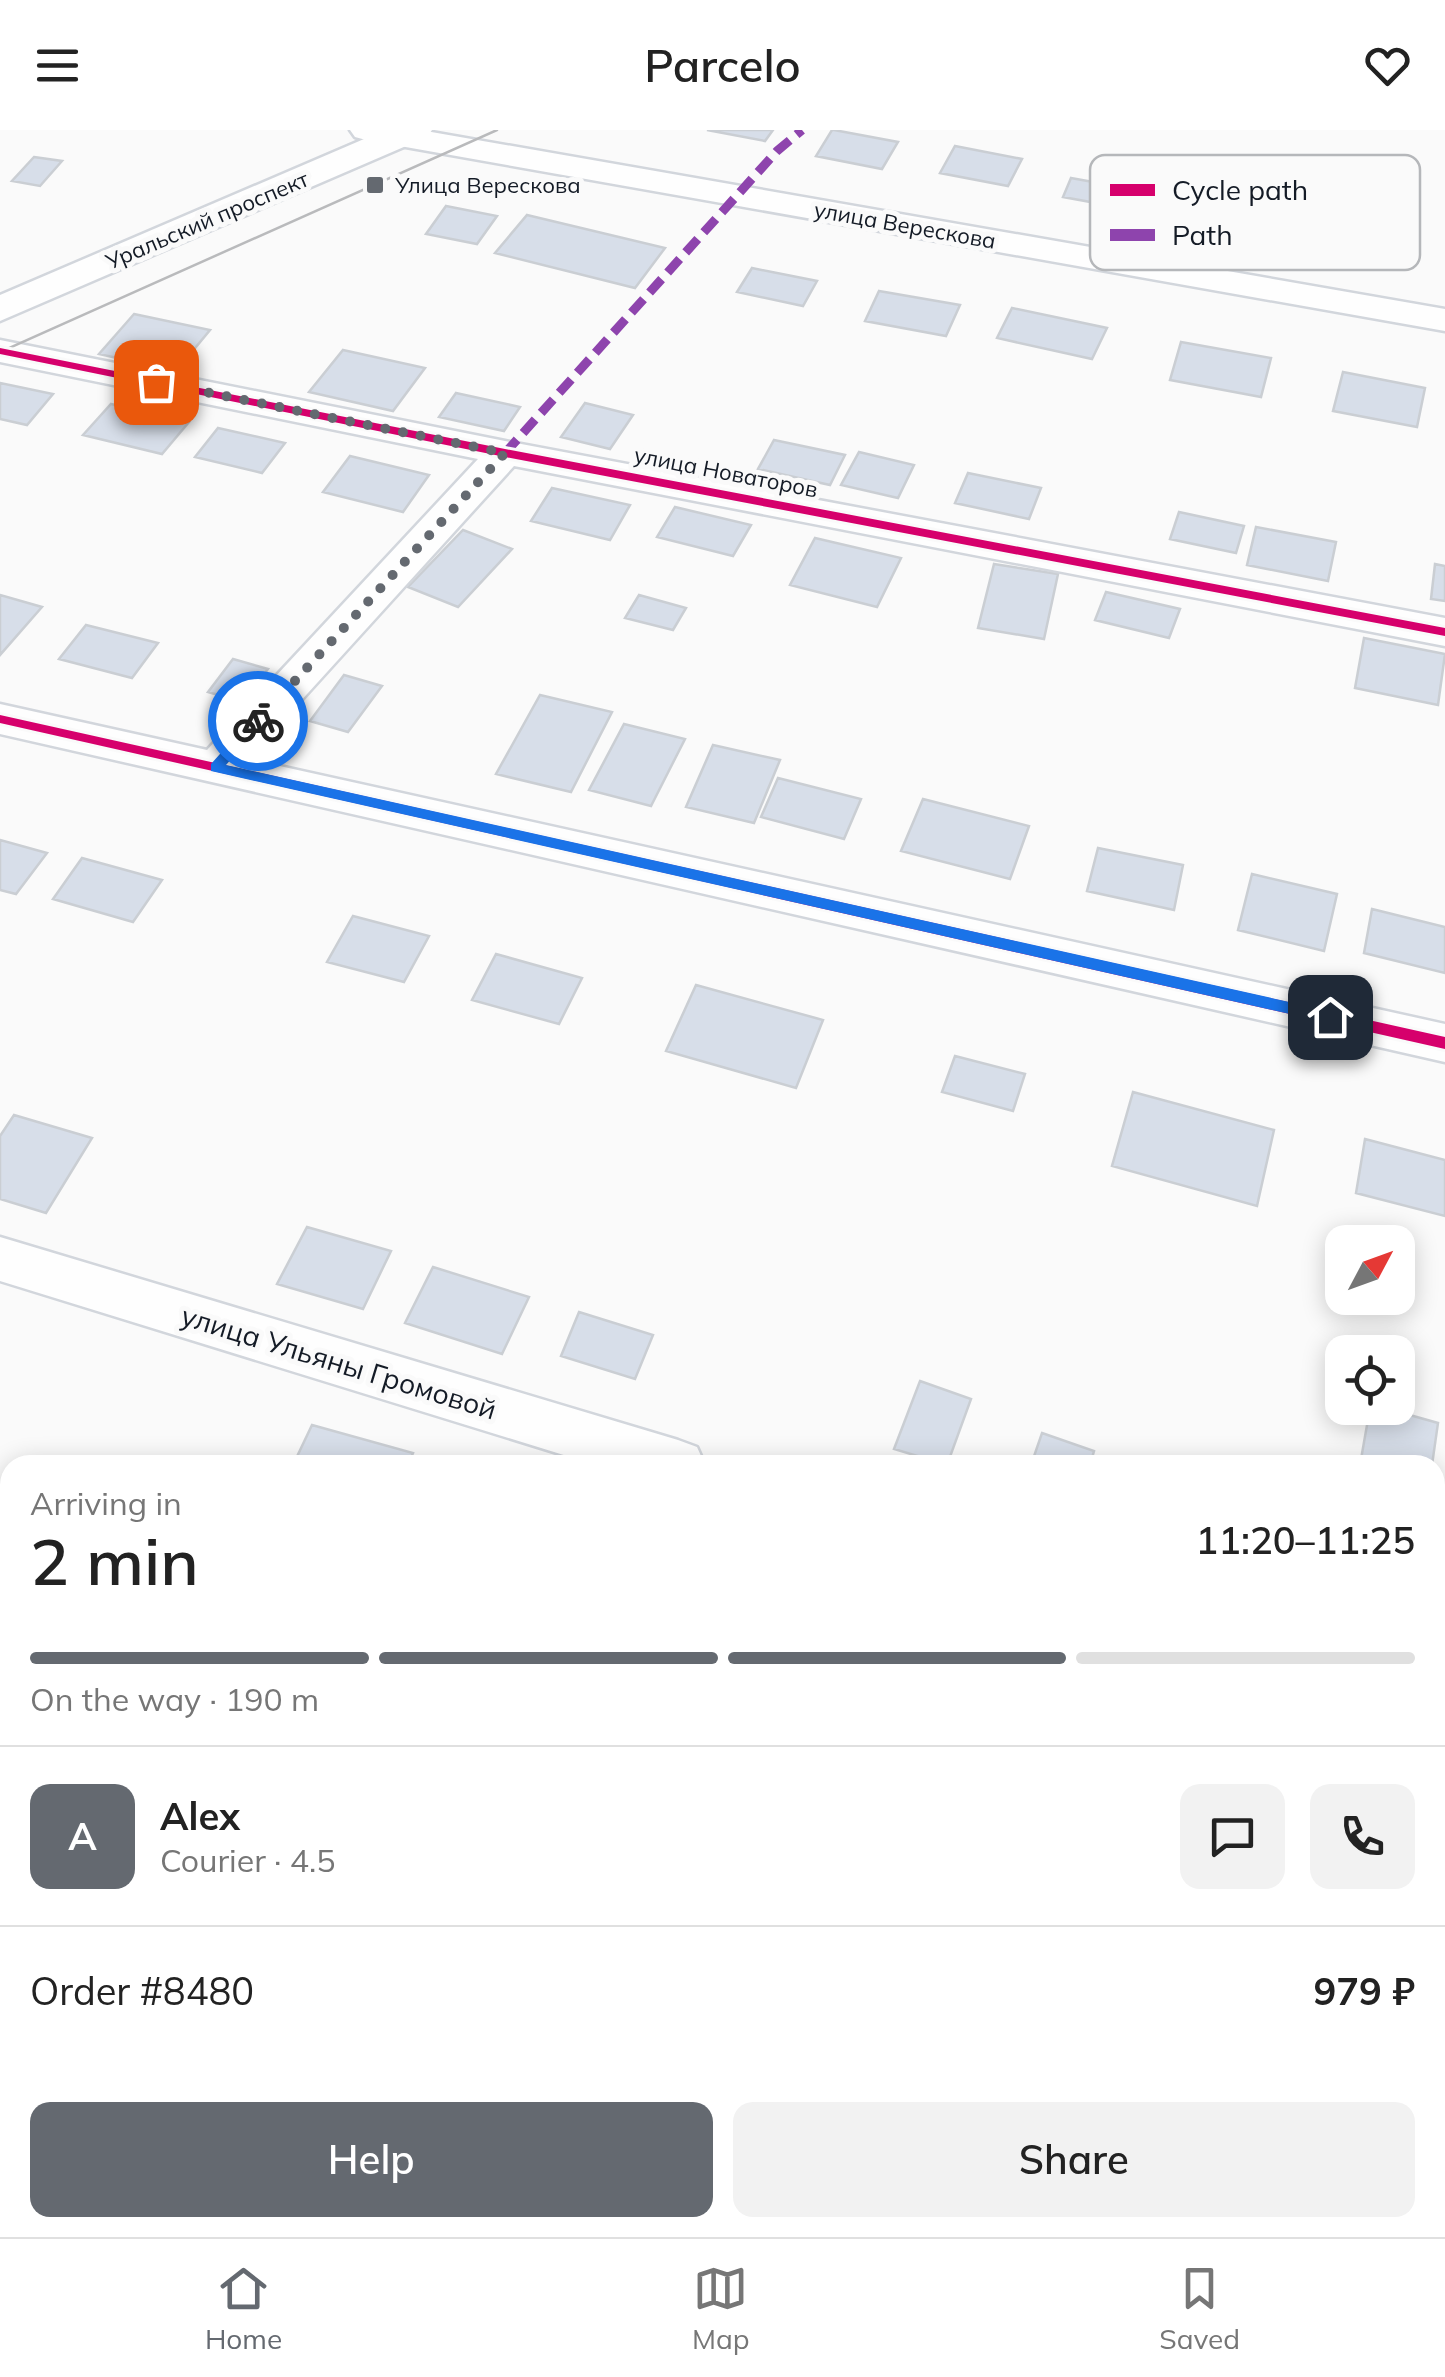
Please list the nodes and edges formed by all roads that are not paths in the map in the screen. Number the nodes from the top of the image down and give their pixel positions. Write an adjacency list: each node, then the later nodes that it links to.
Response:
1 (394, 132): 2 (street, улица Верескова); 4 (main road, Уральский проспект)
2 (1090, 256)
3 (1165, 270): 5 (street, улица Верескова)
4 (0, 309)
5 (1445, 320)
6 (0, 351): 7 (street, улица Новаторов)
7 (505, 453): 8 (street, улица Новаторов); 10 (street)
8 (1445, 632)
9 (0, 719): 10 (street)
10 (216, 767): 11 (street)
11 (1445, 1042)
12 (0, 1260): 13 (street, улица Ульяны Громовой)
13 (645, 1455)

